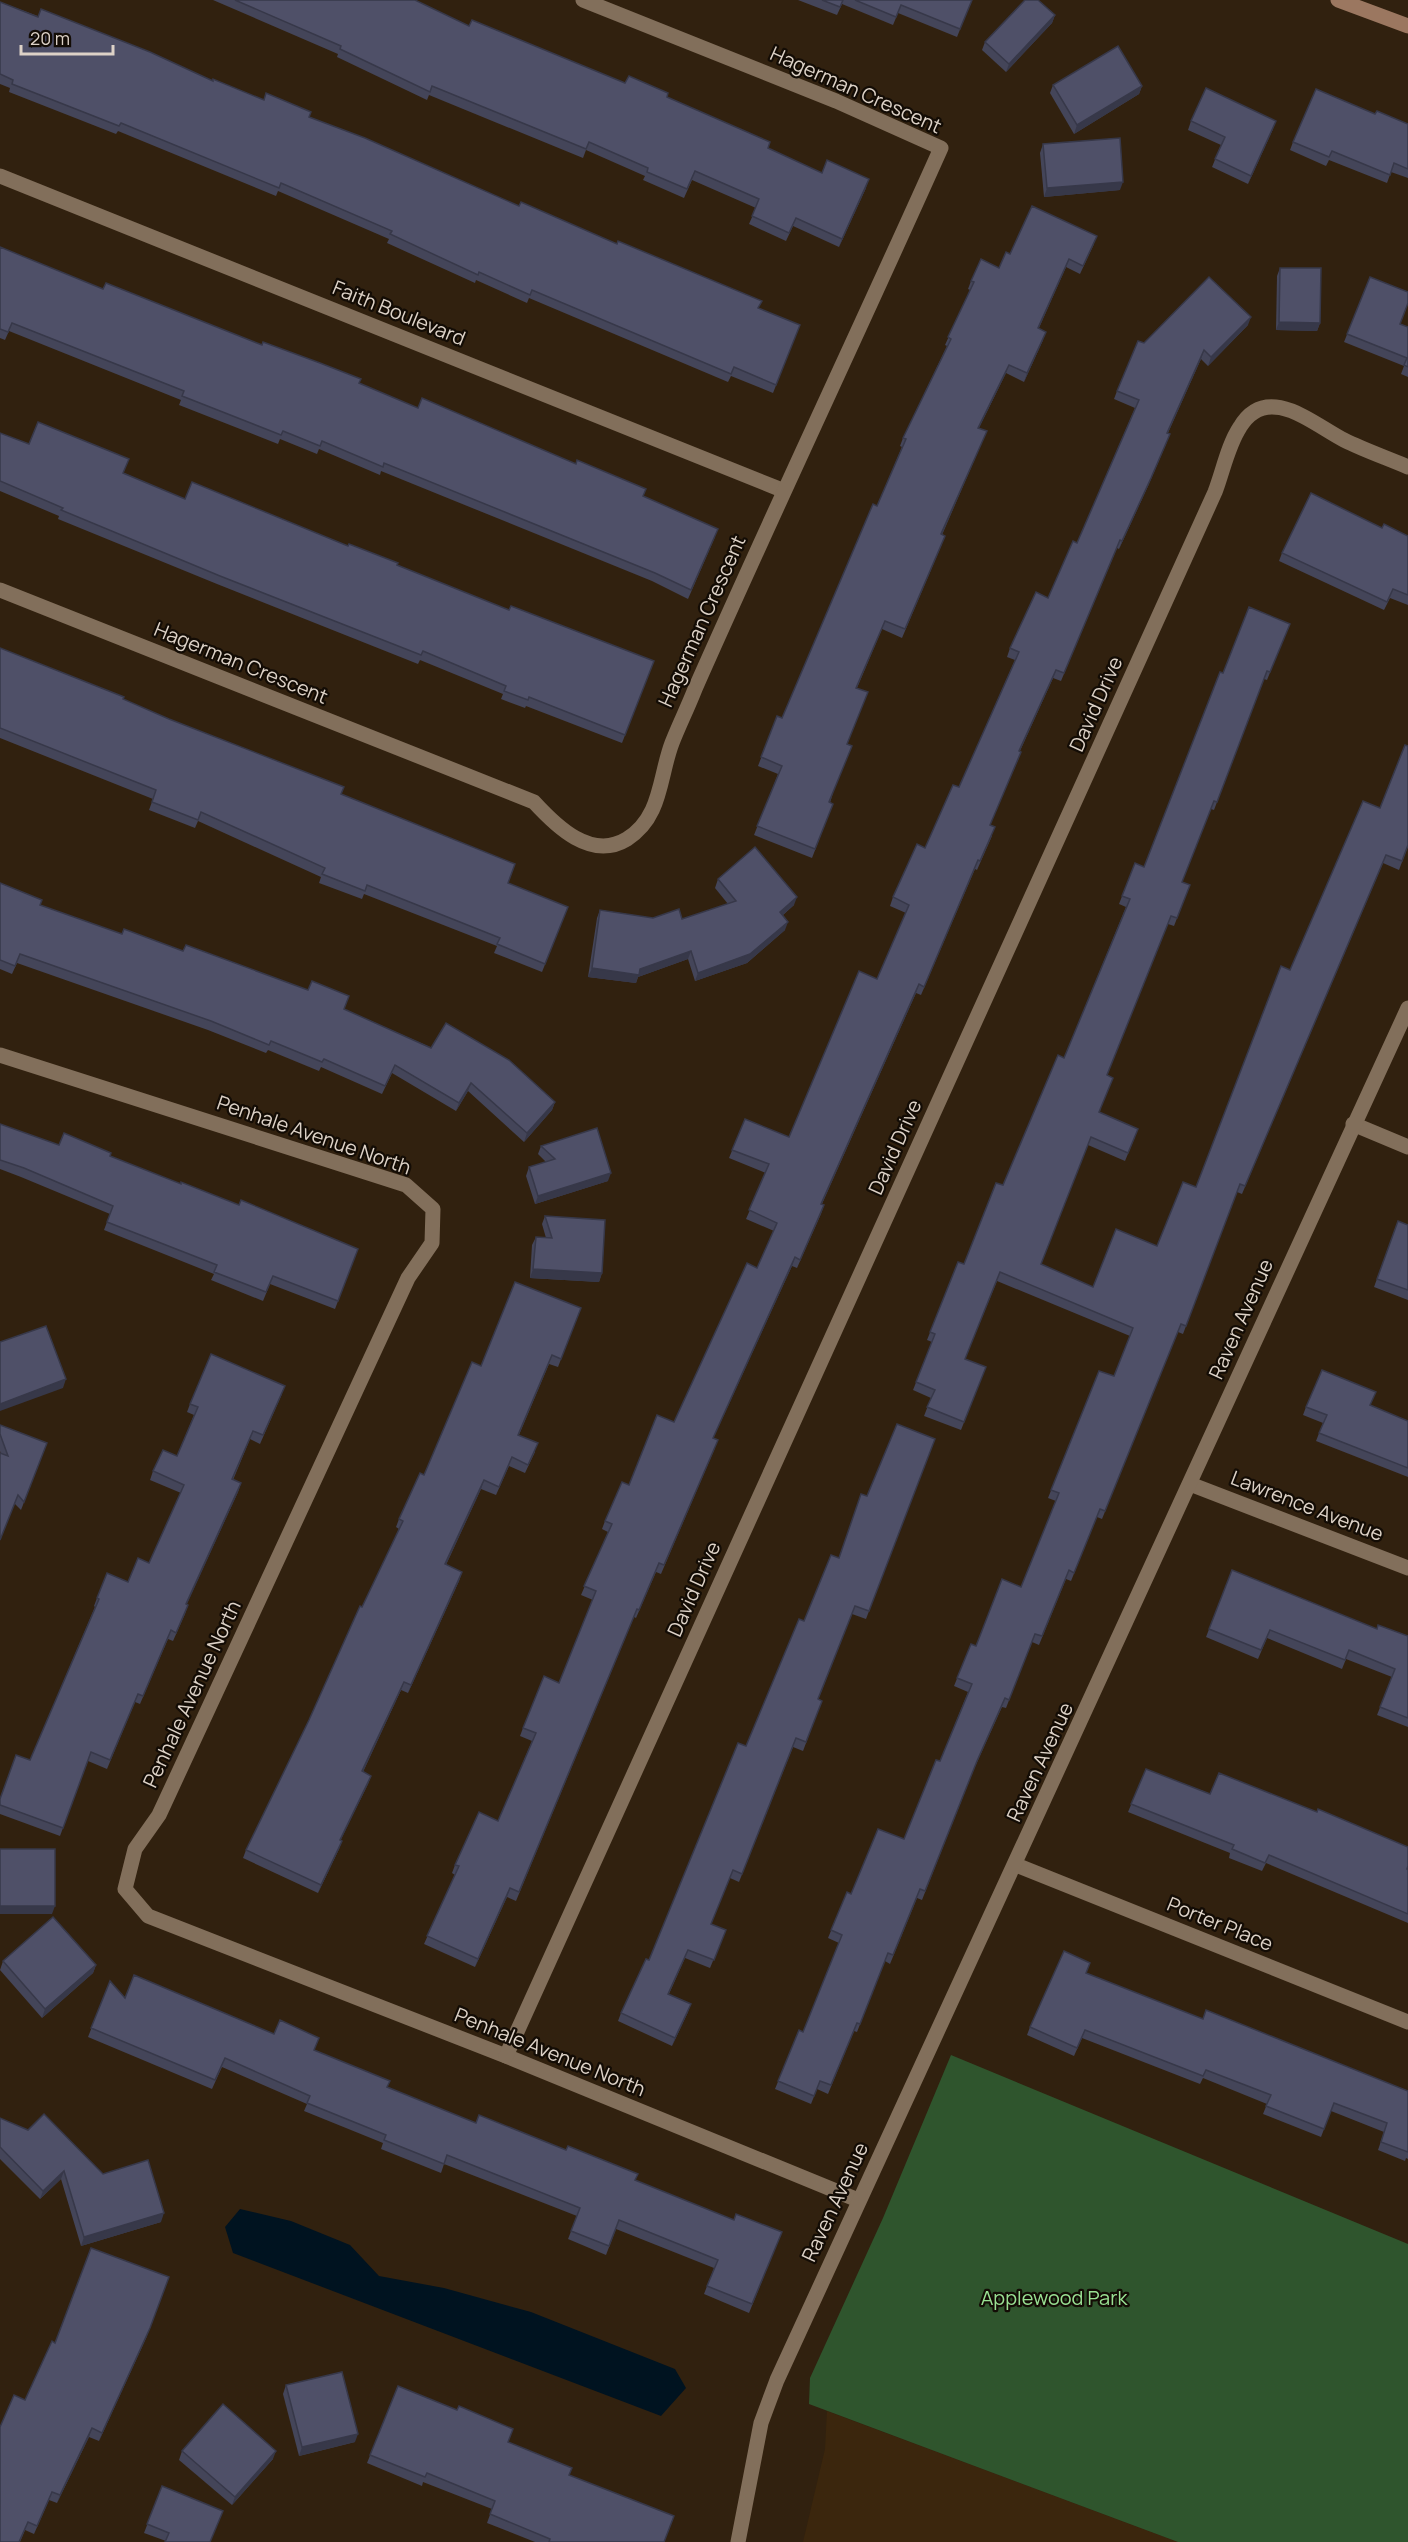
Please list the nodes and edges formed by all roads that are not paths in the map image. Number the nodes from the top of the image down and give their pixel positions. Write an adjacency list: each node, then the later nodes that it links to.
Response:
1 (583, 0): 6 (street, Hagerman Crescent)
2 (1338, 0): 3 (main road)
3 (1408, 26)
4 (0, 176): 6 (street, Faith Boulevard)
5 (1408, 467): 16 (street, David Drive)
6 (782, 490): 7 (street, Hagerman Crescent)
7 (0, 590)
8 (1408, 1008): 10 (street, Raven Avenue)
9 (0, 1055): 16 (street, Penhale Avenue North)
10 (1353, 1124): 11 (street); 12 (street, Raven Avenue)
11 (1408, 1147)
12 (1190, 1484): 13 (street, Lawrence Avenue); 14 (street, Raven Avenue)
13 (1408, 1568)
14 (1016, 1864): 15 (street, Porter Place); 17 (street, Raven Avenue)
15 (1408, 2022)
16 (506, 2056): 17 (street, Penhale Avenue North)
17 (858, 2200): 18 (street, Raven Avenue)
18 (738, 2542)

